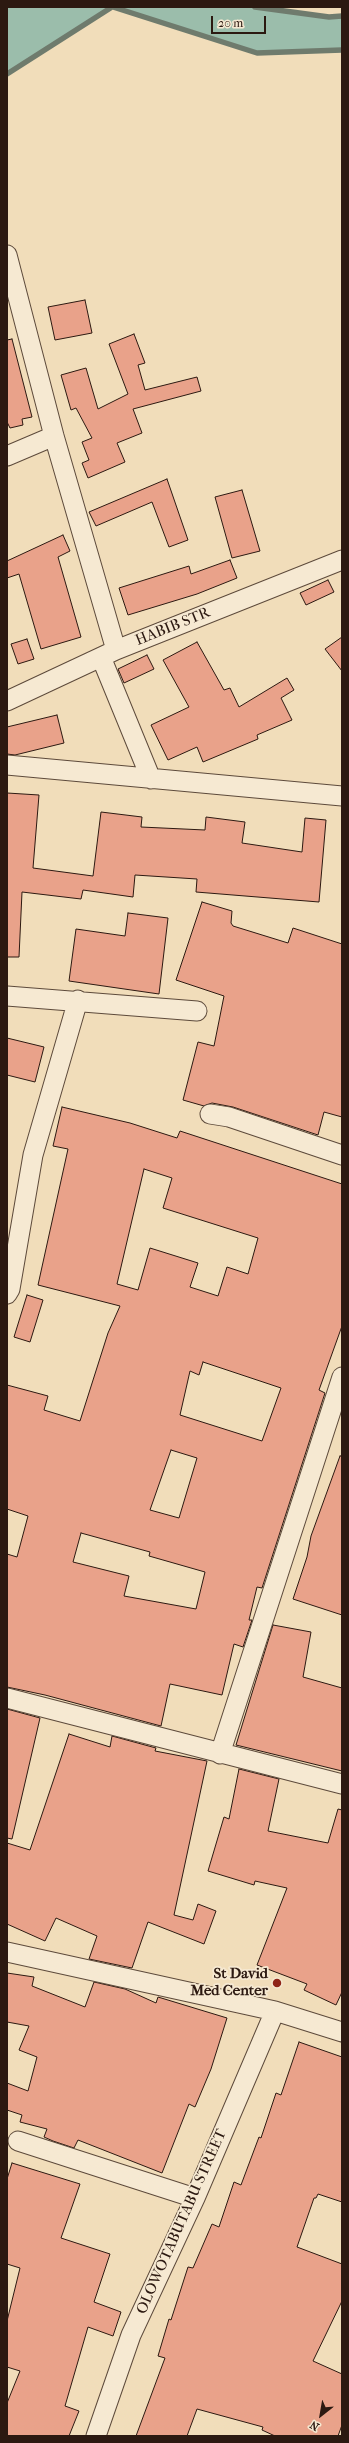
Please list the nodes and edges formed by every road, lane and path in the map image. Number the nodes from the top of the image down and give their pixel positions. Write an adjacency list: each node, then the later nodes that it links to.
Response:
1 (7, 255): 2 (street)
2 (54, 436): 3 (street); 5 (street)
3 (7, 456)
4 (342, 560): 5 (street, HABIB STR)
5 (109, 653): 6 (street, HABIB STR); 8 (street)
6 (7, 701)
7 (7, 765): 8 (street)
8 (152, 779): 9 (street)
9 (342, 796)
10 (7, 996): 11 (street)
11 (78, 1000): 12 (street); 15 (street)
12 (197, 1011)
13 (210, 1114): 14 (street)
14 (342, 1155)
15 (7, 1294)
16 (342, 1377): 18 (street)
17 (7, 1698): 18 (street)
18 (220, 1754): 19 (street)
19 (342, 1784)
20 (7, 1952): 21 (street)
21 (275, 2011): 22 (street); 24 (street, OLOWOTABUTABU STREET)
22 (342, 2032)
23 (18, 2141): 24 (street)
24 (195, 2198): 25 (street, OLOWOTABUTABU STREET)
25 (96, 2436)

